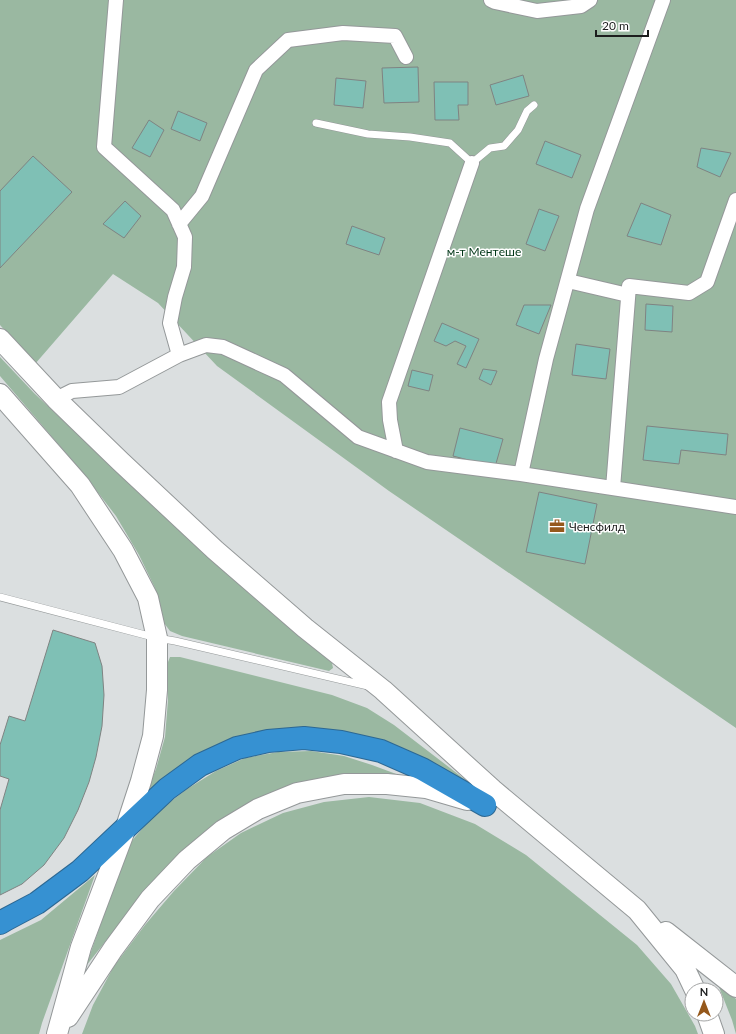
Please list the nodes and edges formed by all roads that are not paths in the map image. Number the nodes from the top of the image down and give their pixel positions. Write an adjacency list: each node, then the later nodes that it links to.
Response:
1 (116, 0): 10 (street)
2 (491, 0): 3 (street)
3 (590, 0)
4 (663, 0): 11 (street)
5 (406, 57): 10 (street)
6 (534, 105): 8 (lane)
7 (316, 123): 8 (lane)
8 (472, 163): 17 (street)
9 (736, 200): 12 (street)
10 (179, 224): 14 (street)
11 (568, 280): 12 (street); 18 (street)
12 (628, 295): 19 (street)
13 (0, 339): 16 (main road)
14 (179, 355): 16 (street); 17 (street)
15 (0, 394): 22 (main road)
16 (56, 399): 23 (main road)
17 (396, 451): 18 (street)
18 (521, 474): 19 (street)
19 (613, 488): 20 (street)
20 (736, 507)
21 (0, 597): 22 (lane)
22 (157, 638): 23 (lane); 25 (main road)
23 (383, 690): 26 (main road)
24 (485, 805): 25 (highway); 26 (main road); 32 (main road)
25 (124, 830): 28 (highway); 32 (main road)
26 (549, 836): 27 (main road)
27 (637, 910): 29 (main road); 30 (main road)
28 (0, 922)
29 (692, 982)
30 (736, 987)
31 (710, 1022): 33 (main road)
32 (58, 1033)
33 (714, 1034)

